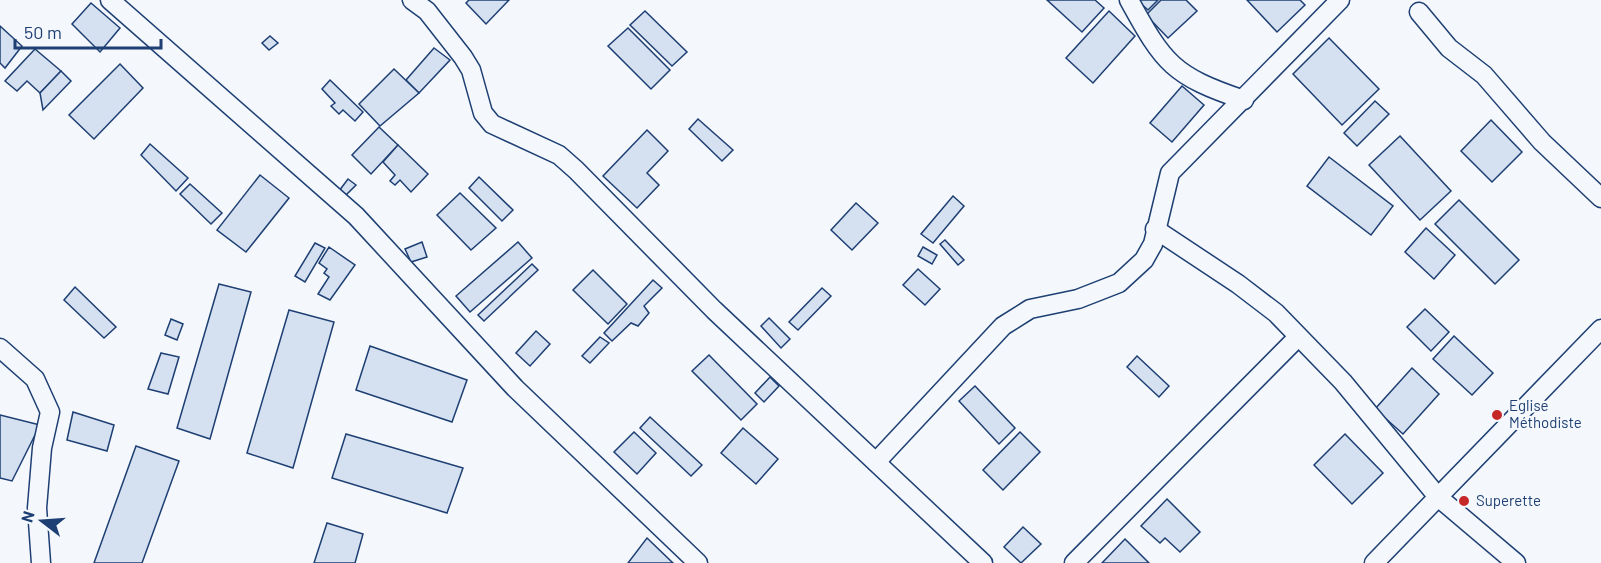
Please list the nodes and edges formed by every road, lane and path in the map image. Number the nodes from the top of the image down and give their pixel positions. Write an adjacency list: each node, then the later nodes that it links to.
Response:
1 (110, 0): 15 (street)
2 (412, 0): 12 (street)
3 (1128, 0): 6 (street)
4 (1340, 0): 6 (street)
5 (1419, 12): 7 (street)
6 (1244, 100): 8 (street)
7 (1601, 198)
8 (1155, 229): 10 (street); 12 (street)
9 (1601, 329): 13 (street)
10 (1298, 337): 13 (street); 17 (street)
11 (0, 348): 14 (street)
12 (876, 462): 16 (street)
13 (1438, 496): 18 (street); 19 (street)
14 (41, 563)
15 (698, 563)
16 (983, 563)
17 (1074, 563)
18 (1374, 563)
19 (1516, 563)

